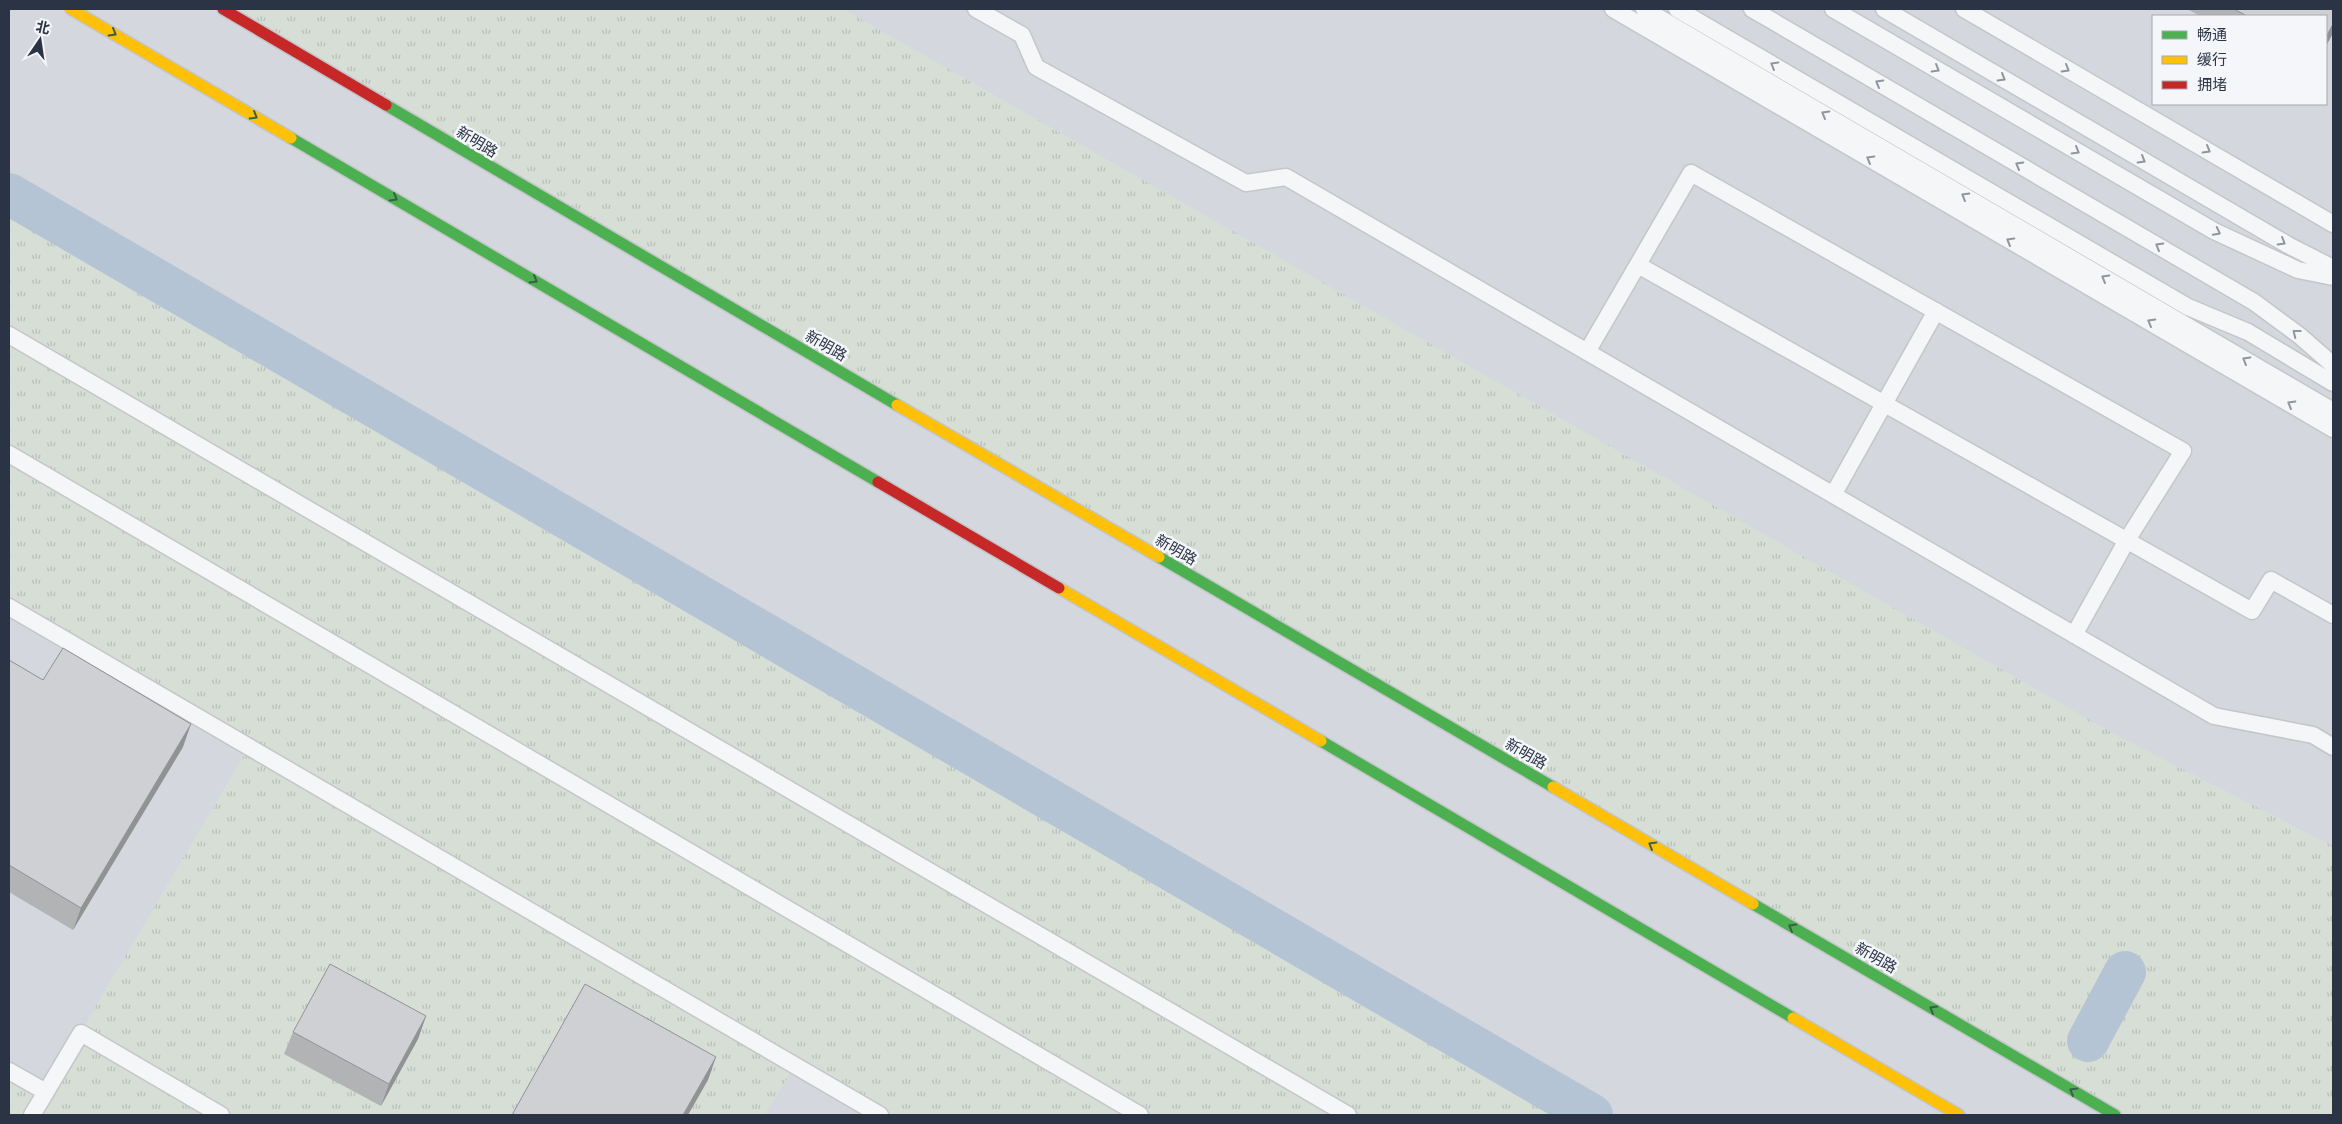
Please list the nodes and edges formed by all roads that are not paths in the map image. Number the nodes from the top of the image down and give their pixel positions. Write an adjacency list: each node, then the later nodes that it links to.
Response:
1 (71, 9): 37 (main road, one-way to 37)
2 (223, 9): 38 (main road, 新明路, one-way to 2)
3 (976, 9): 17 (lane)
4 (1613, 9): 22 (lane, one-way to 4)
5 (1644, 9): 21 (lane, one-way to 5)
6 (1677, 9): 19 (lane, one-way to 6)
7 (1752, 9): 18 (lane, one-way to 7)
8 (1833, 9): 14 (lane, one-way to 14)
9 (1884, 9): 13 (lane, one-way to 13)
10 (1964, 9): 11 (lane, one-way to 11)
11 (2333, 224)
12 (1638, 265): 15 (lane); 17 (lane); 20 (lane)
13 (2333, 268)
14 (2333, 277)
15 (1936, 312): 20 (lane); 25 (lane)
16 (9, 335): 36 (lane)
17 (1587, 352): 24 (lane)
18 (2333, 365)
19 (2333, 382)
20 (1884, 404): 24 (lane); 25 (lane)
21 (2333, 411)
22 (2333, 429)
23 (9, 454): 35 (lane)
24 (1833, 495): 28 (lane)
25 (2127, 540): 27 (lane); 28 (lane)
26 (9, 607): 34 (lane)
27 (2333, 615)
28 (2074, 635): 29 (lane)
29 (2333, 747)
30 (9, 1071): 31 (lane)
31 (46, 1092): 32 (lane); 33 (lane)
32 (32, 1115)
33 (221, 1115)
34 (880, 1115)
35 (1140, 1115)
36 (1348, 1115)
37 (1959, 1115)
38 (2115, 1115)

